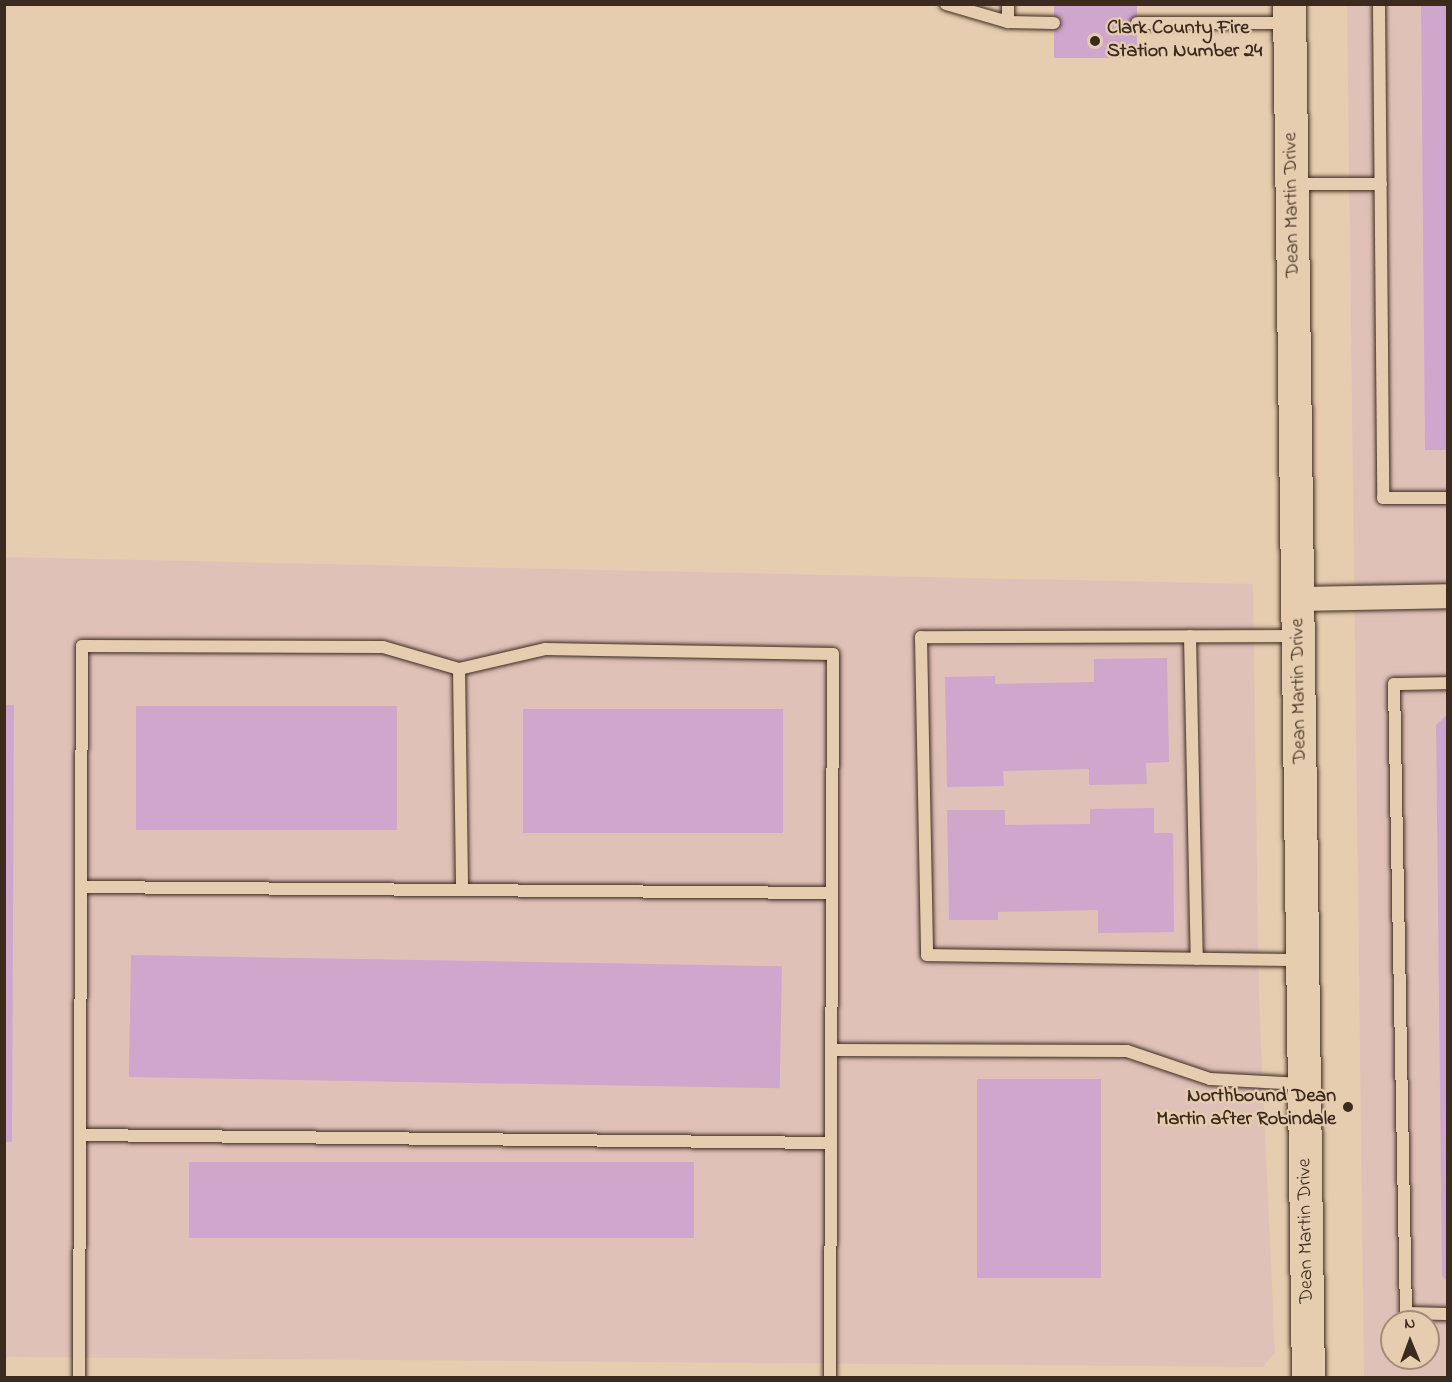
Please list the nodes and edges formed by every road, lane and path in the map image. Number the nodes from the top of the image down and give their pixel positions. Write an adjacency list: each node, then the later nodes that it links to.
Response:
1 (946, 4): 5 (lane)
2 (1008, 4): 5 (lane)
3 (1379, 4): 9 (lane)
4 (1289, 14): 7 (lane); 8 (main road, Dean Martin Drive)
5 (1008, 22): 6 (lane)
6 (1054, 23)
7 (1137, 23)
8 (1292, 184): 9 (lane); 12 (main road, Dean Martin Drive)
9 (1381, 184): 10 (lane)
10 (1448, 498)
11 (1448, 596): 12 (street)
12 (1298, 599): 14 (main road, Dean Martin Drive)
13 (1190, 636): 14 (lane); 20 (lane); 20 (lane)
14 (1298, 636): 21 (main road, Dean Martin Drive)
15 (459, 669): 17 (lane); 18 (lane); 19 (lane)
16 (1448, 683): 26 (lane)
17 (81, 887): 18 (lane); 24 (lane)
18 (462, 891): 19 (lane)
19 (832, 893): 22 (lane)
20 (1197, 959): 21 (lane)
21 (1302, 960): 23 (main road, Dean Martin Drive)
22 (832, 1050): 23 (lane); 25 (lane)
23 (1304, 1084): 29 (main road, Dean Martin Drive)
24 (80, 1135): 25 (lane); 27 (lane)
25 (831, 1143): 28 (lane)
26 (1448, 1314)
27 (79, 1377)
28 (830, 1377)
29 (1308, 1377)

